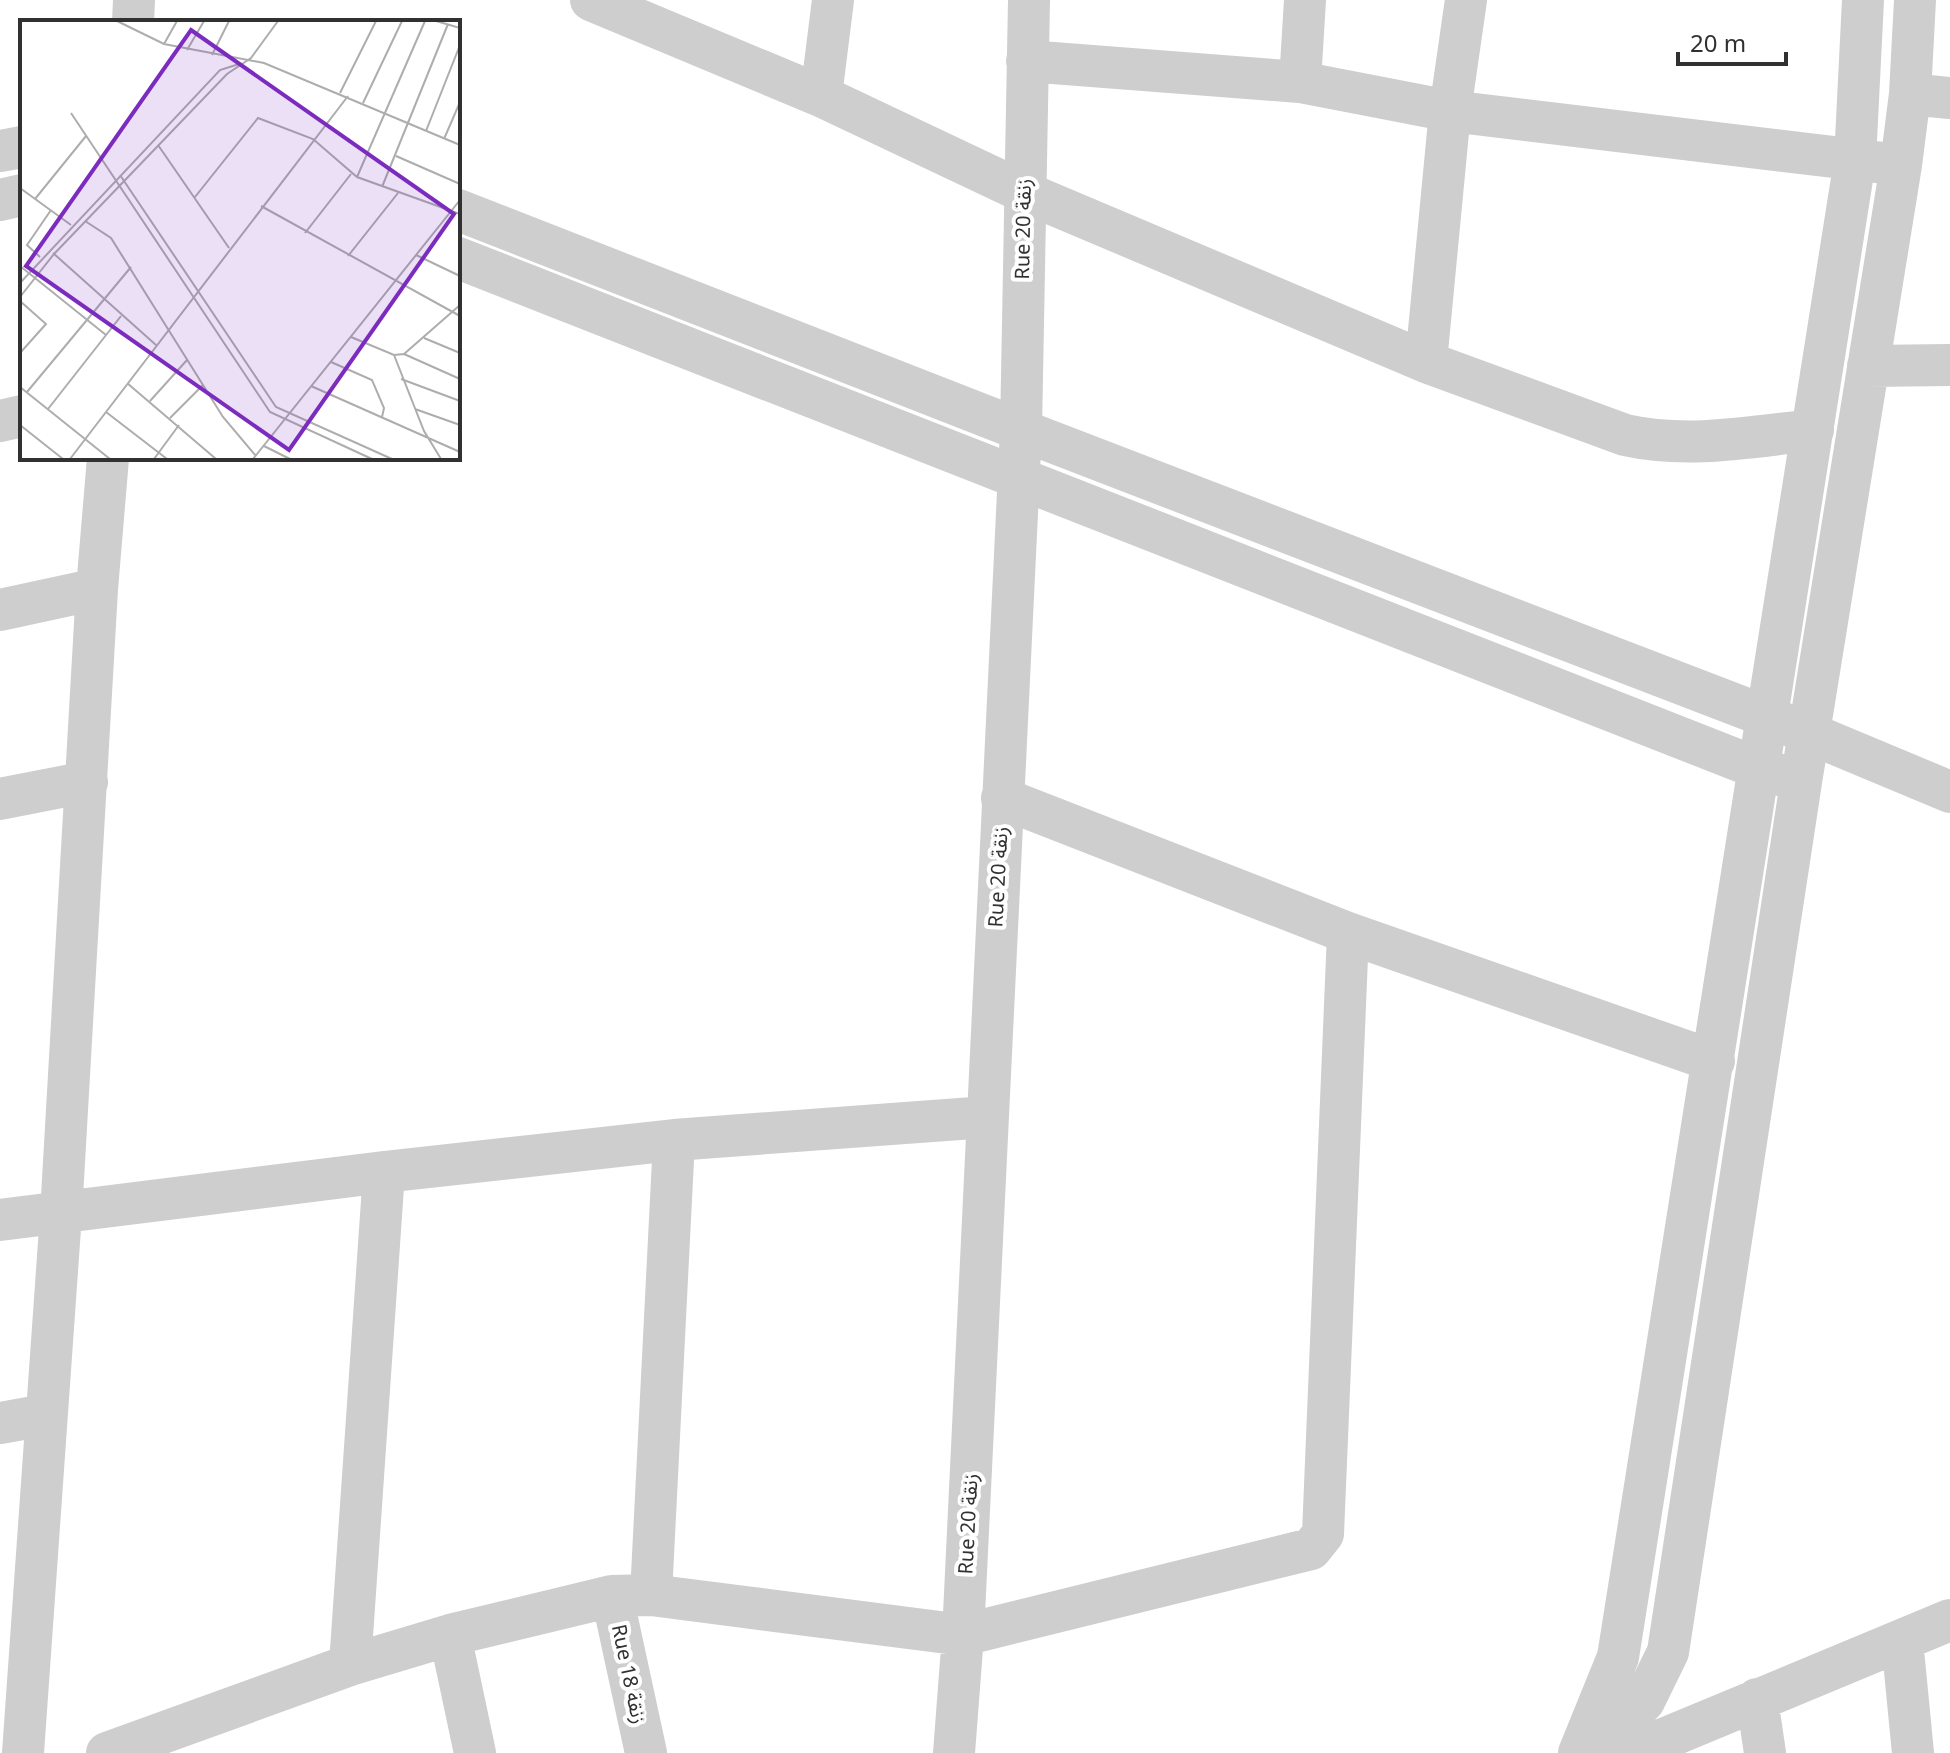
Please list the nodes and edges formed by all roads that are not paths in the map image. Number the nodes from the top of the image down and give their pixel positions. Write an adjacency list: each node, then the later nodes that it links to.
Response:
1 (134, 0): 10 (street)
2 (591, 0): 9 (street)
3 (833, 0): 13 (street)
4 (1029, 0): 11 (street, Rue 20 زنقة)
5 (1305, 0): 12 (street)
6 (1466, 0): 15 (street)
7 (1863, 0): 18 (street)
8 (1915, 0): 14 (street)
9 (656, 13): 13 (street)
10 (133, 20)
11 (1027, 61): 12 (street); 20 (street, Rue 20 زنقة)
12 (1300, 82): 15 (street)
13 (821, 96): 20 (street)
14 (1930, 96): 19 (street)
15 (1450, 111): 18 (street); 25 (street)
16 (20, 147): 17 (street)
17 (0, 151)
18 (1855, 160): 19 (street); 31 (street)
19 (1901, 165): 27 (street)
20 (1024, 192): 25 (street); 30 (street, Rue 20 زنقة)
21 (20, 195): 22 (street)
22 (0, 200)
23 (460, 211): 30 (street)
24 (460, 259): 33 (street)
25 (1426, 362): 31 (street)
26 (1950, 365): 27 (street)
27 (1868, 366): 37 (street)
28 (20, 416): 29 (street)
29 (0, 421)
30 (1021, 430): 33 (street, Rue 20 زنقة); 36 (street)
31 (1813, 430): 36 (street)
32 (108, 460): 34 (street)
33 (1017, 479): 38 (street); 42 (street, Rue 20 زنقة)
34 (97, 589): 35 (street); 39 (street)
35 (0, 610)
36 (1768, 719): 37 (street); 38 (street)
37 (1809, 733): 40 (street); 41 (street)
38 (1760, 769): 40 (street); 45 (street)
39 (87, 782): 43 (street); 49 (street)
40 (1801, 782): 66 (street)
41 (1950, 792)
42 (1002, 798): 44 (street); 46 (street, Rue 20 زنقة)
43 (0, 799)
44 (1348, 933): 45 (street); 56 (street)
45 (1714, 1061): 65 (street)
46 (987, 1117): 47 (street); 56 (street, Rue 20 زنقة)
47 (674, 1140): 48 (street); 53 (street, Rue 18 زنقة)
48 (384, 1172): 49 (street); 58 (street)
49 (61, 1214): 50 (street); 51 (street)
50 (0, 1220)
51 (45, 1415): 52 (street); 60 (street)
52 (0, 1423)
53 (632, 1596): 55 (street); 56 (street); 63 (street, Rue 18 زنقة)
54 (1950, 1620): 57 (street)
55 (450, 1635): 58 (street); 62 (street)
56 (963, 1635): 64 (street, Rue 20 زنقة)
57 (1902, 1640): 59 (street); 69 (street)
58 (350, 1665): 61 (street)
59 (1757, 1699): 67 (street); 68 (street)
60 (23, 1753)
61 (107, 1753)
62 (475, 1753)
63 (646, 1753)
64 (954, 1753)
65 (1579, 1753)
66 (1593, 1753)
67 (1630, 1753)
68 (1765, 1753)
69 (1913, 1753)

